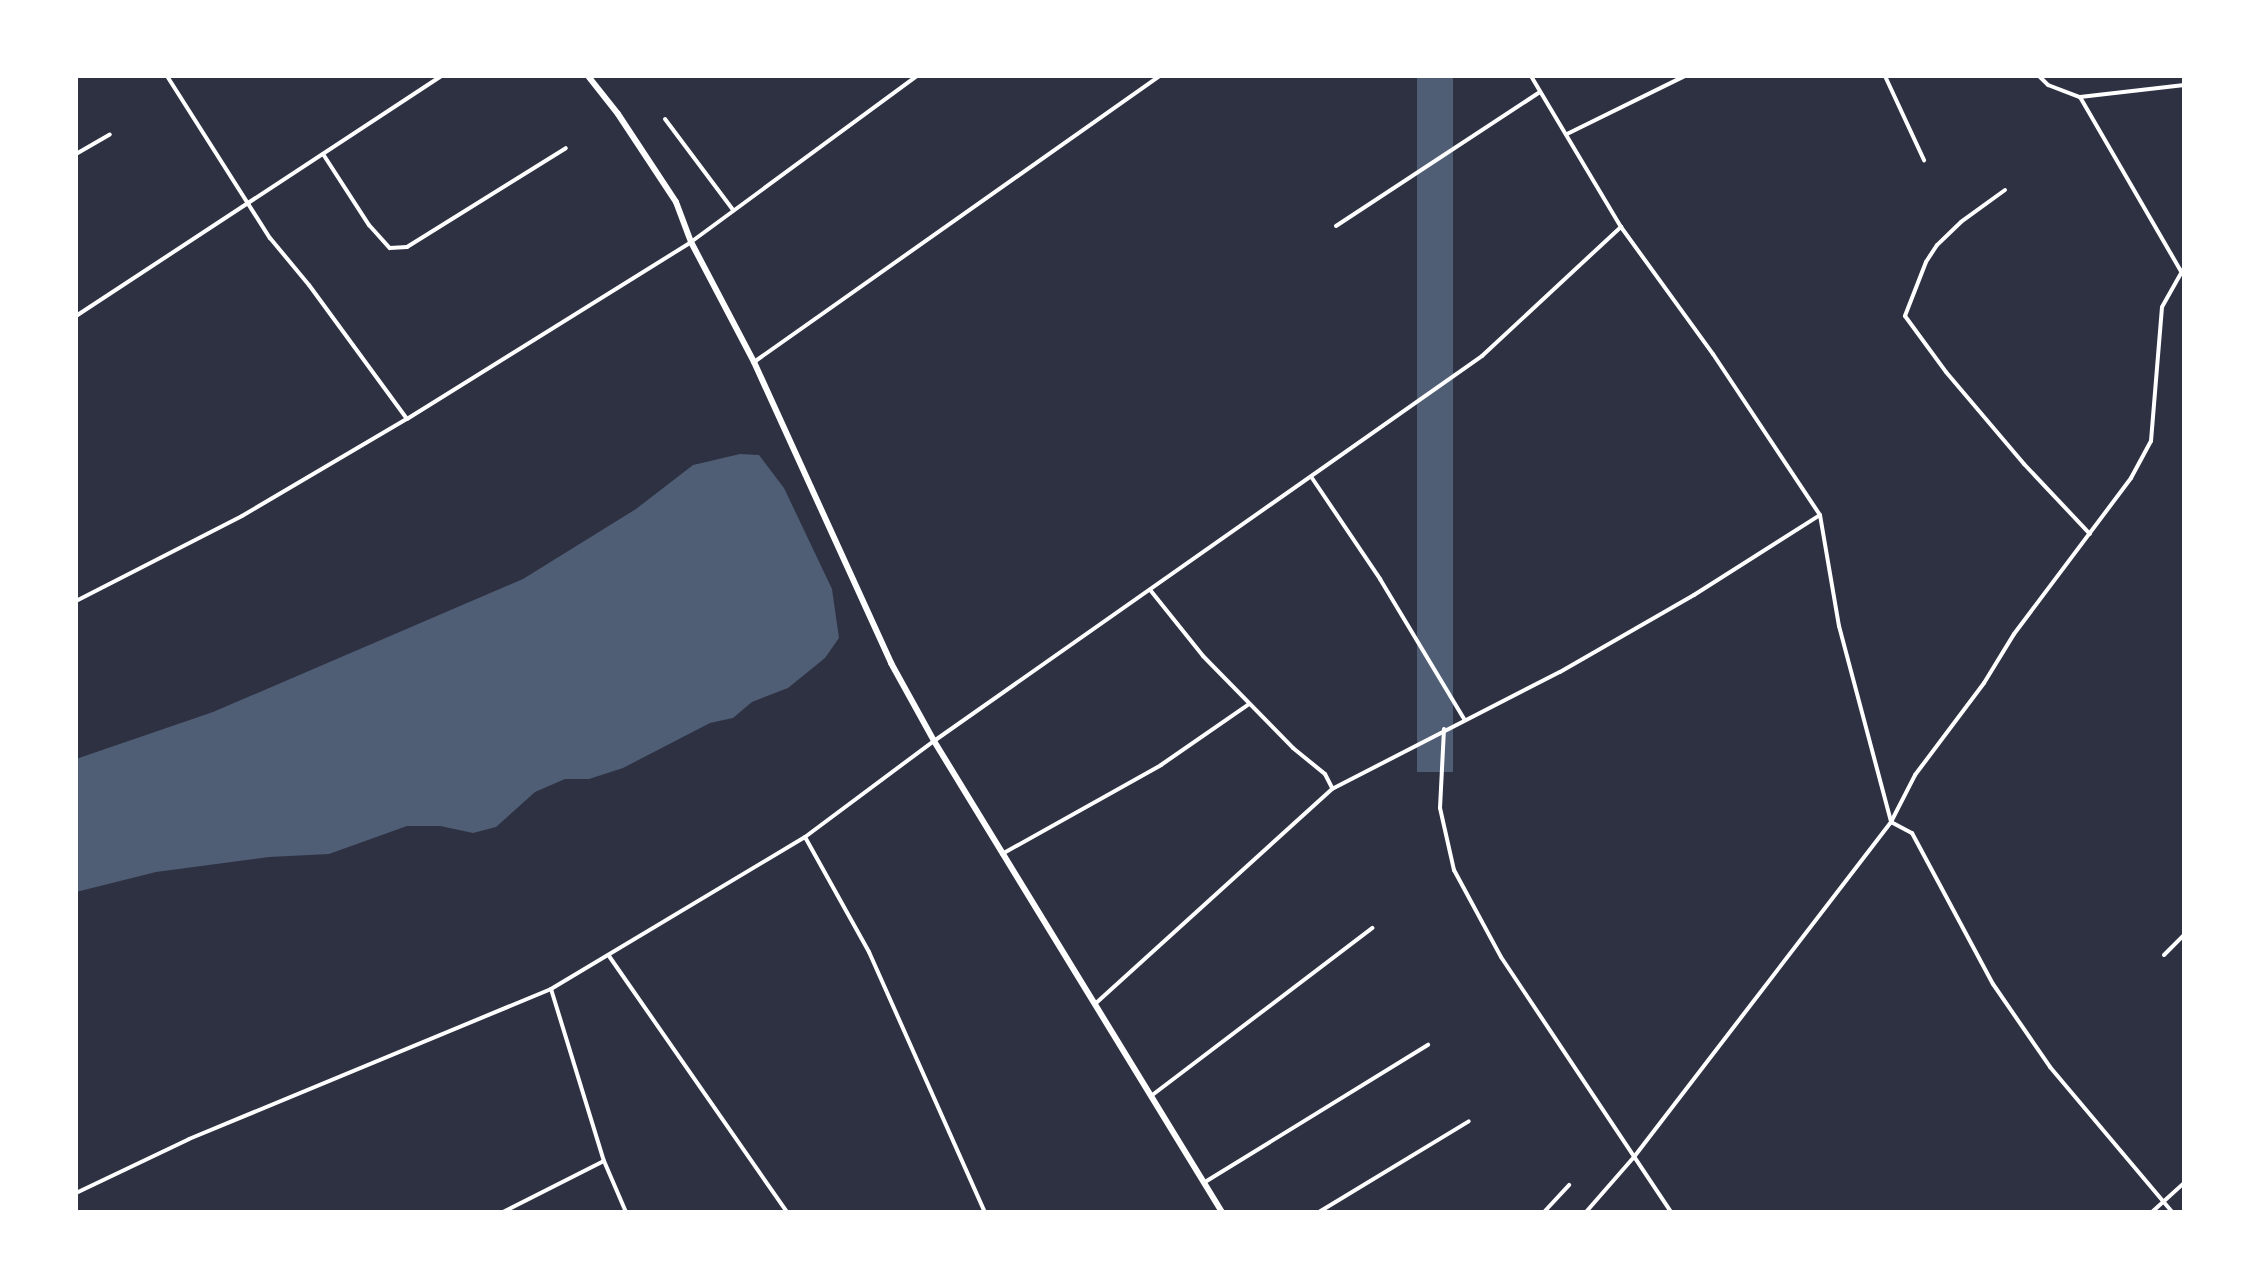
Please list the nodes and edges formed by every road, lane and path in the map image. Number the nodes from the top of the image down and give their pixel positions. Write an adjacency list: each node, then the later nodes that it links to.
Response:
1 (167, 76): 21 (street)
2 (442, 76): 18 (street)
3 (588, 76): 25 (main road)
4 (917, 76): 22 (street)
5 (1160, 76): 28 (street)
6 (1531, 76): 11 (street)
7 (1685, 76): 15 (street)
8 (1885, 76): 19 (street)
9 (2039, 76): 12 (street)
10 (2184, 85): 12 (street)
11 (1540, 92): 15 (street); 23 (street)
12 (2080, 97): 26 (street)
13 (665, 119): 22 (street)
14 (110, 134): 17 (street)
15 (1567, 134): 24 (street)
16 (566, 148): 18 (street)
17 (76, 154)
18 (323, 154): 21 (street)
19 (1924, 160)
20 (2005, 190): 32 (street)
21 (249, 204): 27 (street); 29 (street)
22 (733, 210): 25 (street)
23 (1336, 226)
24 (1621, 227): 30 (street); 31 (street)
25 (691, 242): 28 (main road); 29 (street)
26 (2183, 269): 32 (street)
27 (76, 316)
28 (754, 362): 38 (main road)
29 (407, 419): 34 (street)
30 (1312, 478): 33 (street); 36 (street)
31 (1820, 515): 36 (street); 40 (street)
32 (2090, 534): 40 (street)
33 (1151, 591): 35 (street); 38 (street)
34 (76, 601)
35 (1249, 704): 39 (street); 42 (street)
36 (1464, 719): 37 (street)
37 (1444, 729): 39 (street); 52 (street)
38 (934, 741): 41 (street); 42 (main road)
39 (1332, 789): 48 (street)
40 (1891, 822): 52 (street); 58 (street)
41 (805, 837): 46 (street); 62 (street)
42 (1002, 854): 48 (main road)
43 (1372, 928): 50 (street)
44 (2184, 935): 45 (street)
45 (2164, 955)
46 (609, 956): 47 (street); 61 (street)
47 (551, 989): 53 (street); 57 (street)
48 (1095, 1004): 50 (main road)
49 (1428, 1045): 54 (street)
50 (1151, 1096): 54 (main road)
51 (1469, 1121): 64 (street)
52 (1634, 1157): 66 (street); 67 (street)
53 (604, 1161): 59 (street); 60 (street)
54 (1204, 1183): 63 (main road)
55 (2184, 1183): 58 (street)
56 (1569, 1185): 65 (street)
57 (76, 1193)
58 (2164, 1202): 68 (street); 69 (street)
59 (503, 1212)
60 (626, 1212)
61 (787, 1212)
62 (985, 1212)
63 (1222, 1212)
64 (1319, 1212)
65 (1544, 1212)
66 (1586, 1212)
67 (1671, 1212)
68 (2152, 1212)
69 (2172, 1212)

